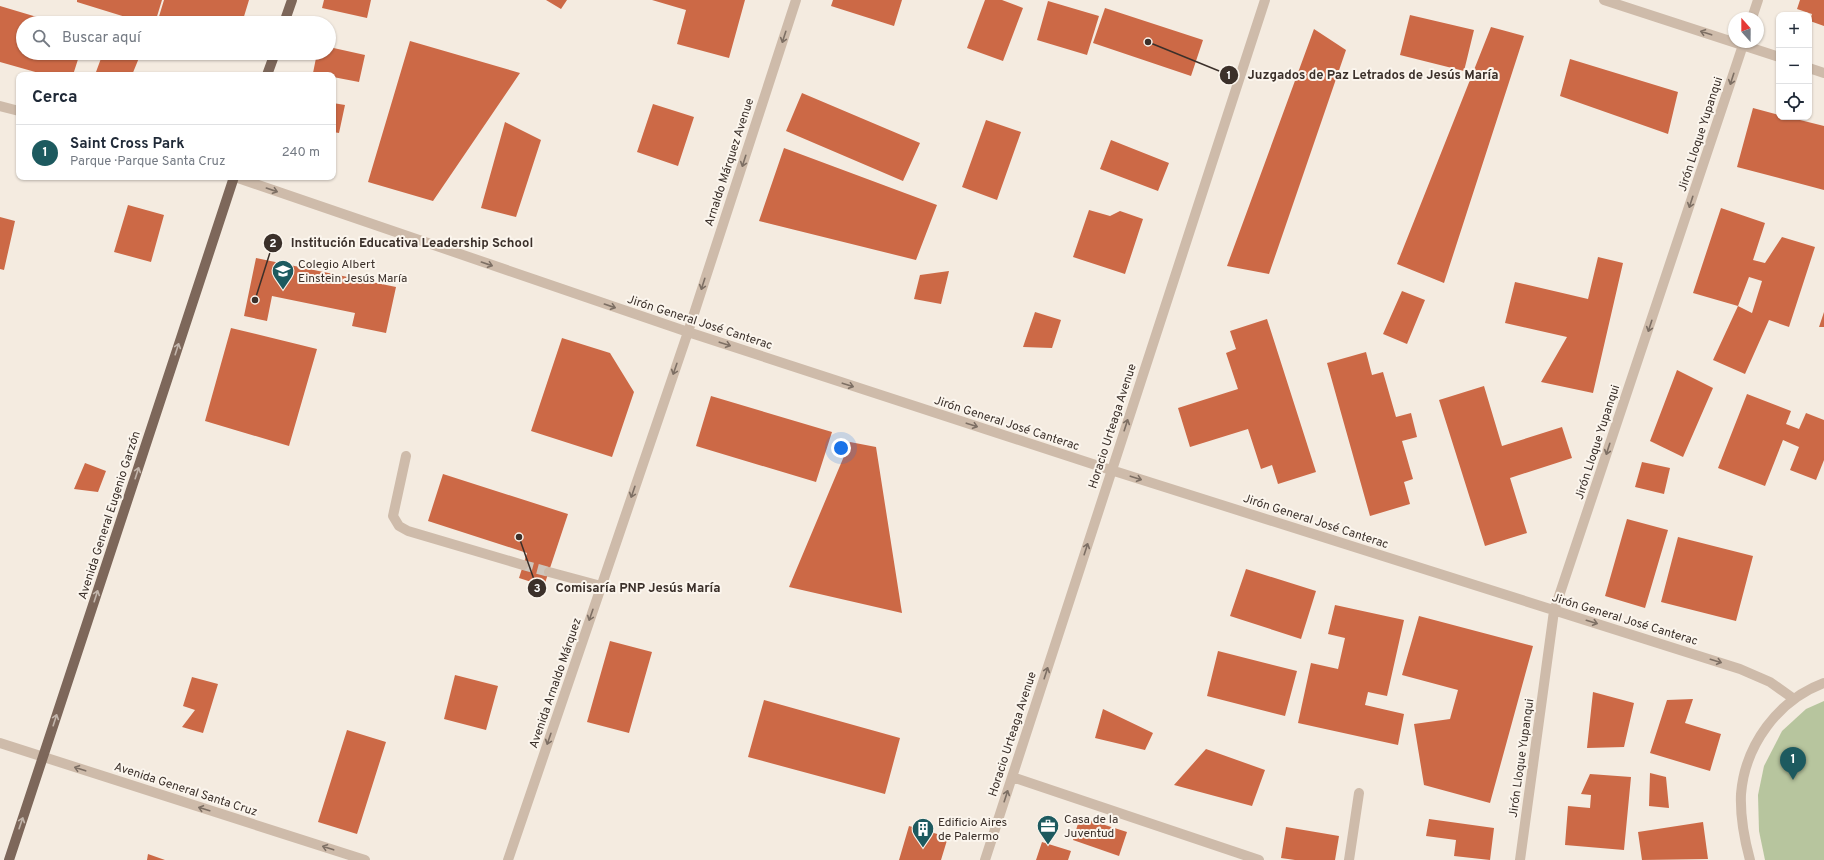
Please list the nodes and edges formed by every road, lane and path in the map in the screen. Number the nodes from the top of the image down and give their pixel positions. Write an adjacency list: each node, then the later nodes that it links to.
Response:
1 (292, 0): 7 (main road)
2 (796, 0): 20 (street, Arnaldo Márquez Avenue, one-way to 20)
3 (1265, 0): 22 (street, Horacio Urteaga Avenue, one-way to 3)
4 (1604, 0): 8 (street, one-way to 4)
5 (1758, 0): 6 (street)
6 (1754, 12)
7 (286, 16)
8 (1728, 39)
9 (1743, 48): 26 (street, Jirón Lloque Yupanqui, one-way to 26)
10 (1755, 48): 11 (street)
11 (1776, 56)
12 (272, 60): 14 (main road)
13 (1812, 69): 15 (street)
14 (268, 72)
15 (1824, 73)
16 (0, 106): 17 (street)
17 (16, 110)
18 (233, 180): 30 (main road, Avenida General Eugenio Garzón, one-way to 18)
19 (243, 180): 20 (street, Jirón General José Canterac, one-way to 20)
20 (688, 332): 22 (street, Jirón General José Canterac, one-way to 22); 25 (street, Avenida Arnaldo Márquez, one-way to 25)
21 (406, 456): 23 (street)
22 (1111, 470): 26 (street, Jirón General José Canterac, one-way to 26); 31 (street, Horacio Urteaga Avenue, one-way to 22)
23 (523, 565)
24 (549, 572): 25 (street)
25 (601, 586): 35 (street, Avenida Arnaldo Márquez, one-way to 35)
26 (1554, 611): 28 (street, Jirón General José Canterac, one-way to 28); 39 (street, Jirón Lloque Yupanqui)
27 (1824, 683): 28 (street)
28 (1794, 698): 40 (street)
29 (0, 743): 30 (street, Avenida General Santa Cruz)
30 (43, 757): 33 (main road, Avenida General Eugenio Garzón, one-way to 30); 34 (street, Avenida General Santa Cruz, one-way to 30)
31 (1012, 777): 36 (street, Horacio Urteaga Avenue, one-way to 31); 37 (street)
32 (1360, 793): 38 (street)
33 (9, 860)
34 (365, 860)
35 (508, 860)
36 (985, 860)
37 (1259, 860)
38 (1349, 860)
39 (1520, 860)
40 (1750, 860)

